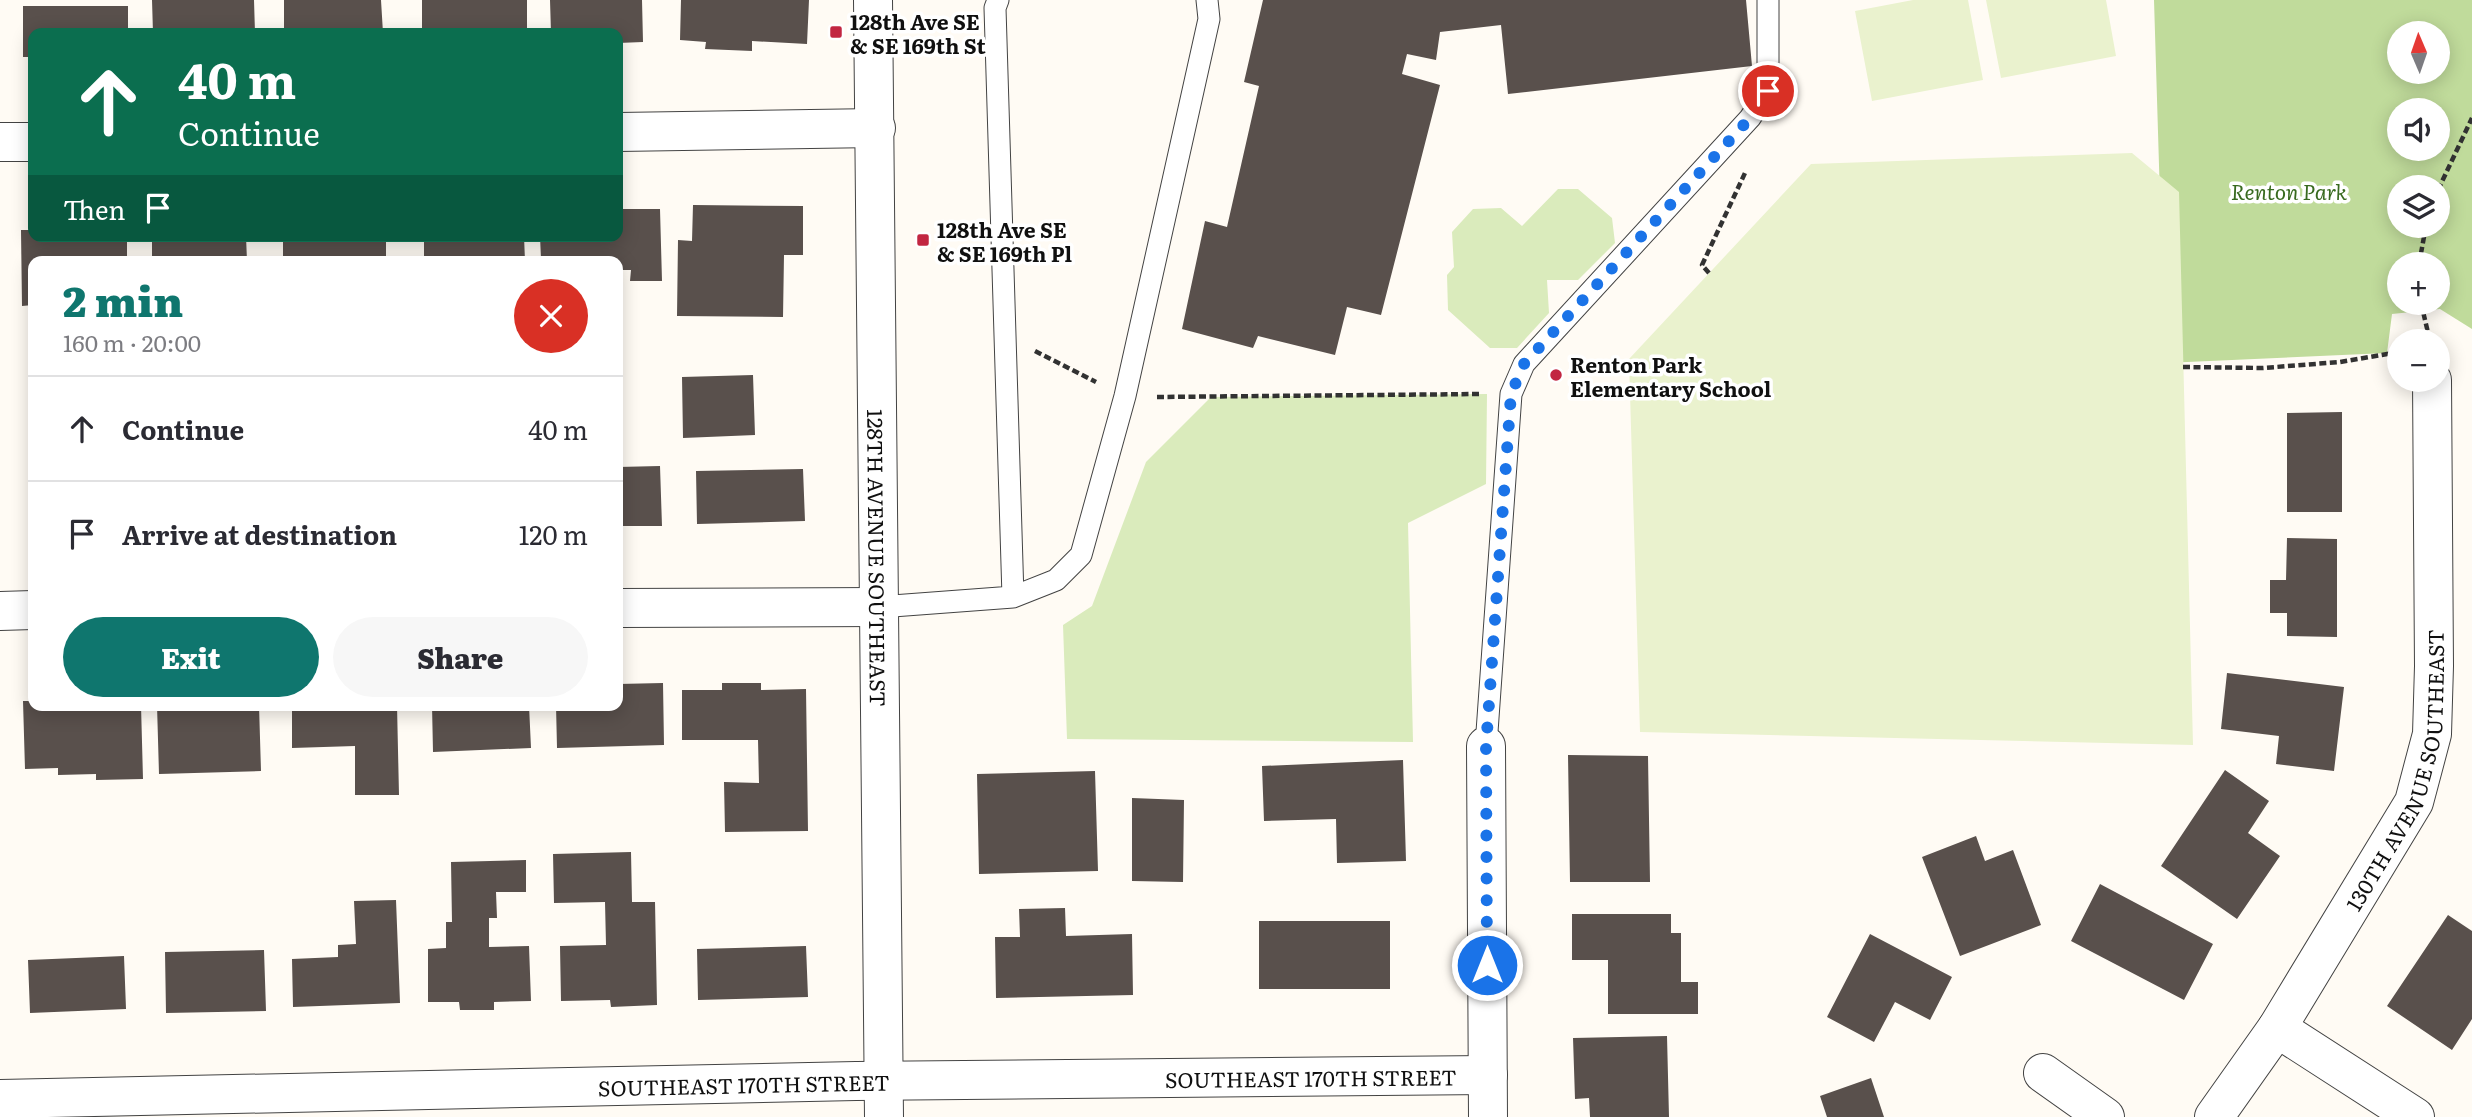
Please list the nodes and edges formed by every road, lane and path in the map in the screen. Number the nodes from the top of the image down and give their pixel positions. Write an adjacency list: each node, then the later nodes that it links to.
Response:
1 (873, 0): 6 (street, 128TH AVENUE SOUTHEAST)
2 (998, 0): 13 (lane)
3 (1207, 0): 18 (lane)
4 (1768, 0): 17 (lane)
5 (2472, 118): 11 (path)
6 (876, 128): 7 (street); 20 (street, 128TH AVENUE SOUTHEAST)
7 (623, 132)
8 (0, 142): 9 (street)
9 (28, 142)
10 (1745, 172): 12 (path)
11 (2445, 175)
12 (1709, 273)
13 (1007, 336): 18 (path); 19 (lane)
14 (2387, 354): 15 (path)
15 (2183, 368)
16 (2432, 392): 25 (street, 130TH AVENUE SOUTHEAST)
17 (1511, 394): 18 (path); 24 (lane)
18 (1125, 396): 19 (lane)
19 (1013, 597): 20 (lane)
20 (879, 607): 21 (street); 29 (street, 128TH AVENUE SOUTHEAST)
21 (623, 608)
22 (28, 610): 23 (street)
23 (0, 611)
24 (1486, 746): 27 (street)
25 (2277, 1028): 32 (street, 130TH AVENUE SOUTHEAST); 33 (street)
26 (2043, 1073): 31 (street)
27 (1488, 1075): 29 (street, SOUTHEAST 170TH STREET); 30 (street)
28 (0, 1099): 29 (street, SOUTHEAST 170TH STREET)
29 (884, 1099)
30 (1488, 1117)
31 (2105, 1117)
32 (2214, 1117)
33 (2415, 1117)

